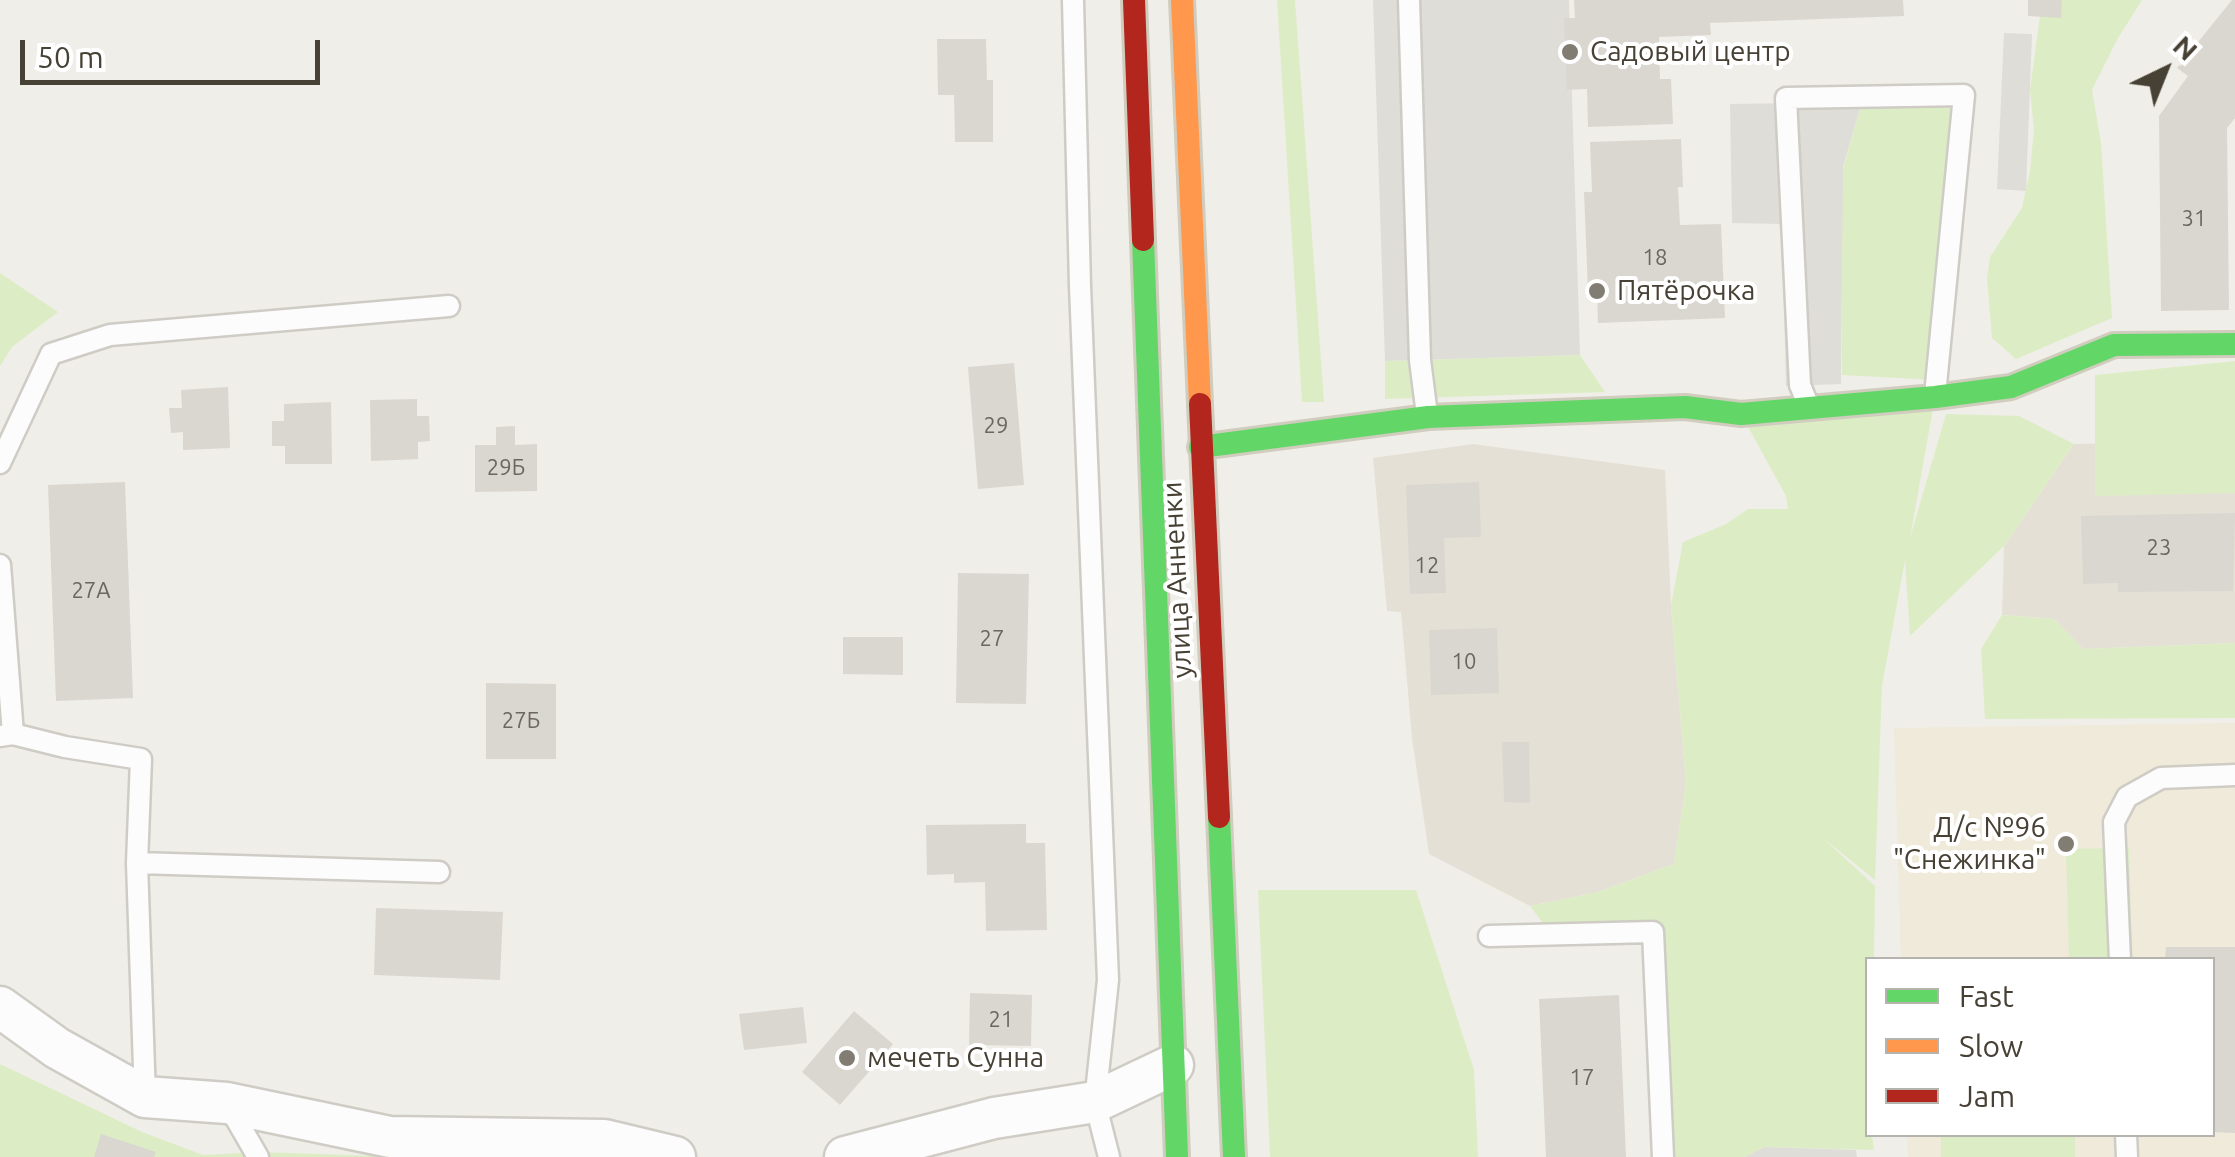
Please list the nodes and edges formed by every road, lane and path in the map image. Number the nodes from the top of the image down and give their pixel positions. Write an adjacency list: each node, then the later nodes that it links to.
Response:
1 (1073, 0): 22 (lane)
2 (1134, 0): 20 (main road, улица Анненки)
3 (1182, 0): 10 (main road, улица Анненки)
4 (1409, 0): 9 (lane)
5 (450, 306): 11 (lane)
6 (2235, 344): 7 (main road)
7 (1935, 397): 8 (main road); 8 (lane)
8 (1809, 408): 9 (main road)
9 (1428, 416): 10 (main road)
10 (1200, 447): 29 (main road, улица Анненки)
11 (0, 463)
12 (0, 565): 13 (lane)
13 (7, 735): 15 (lane)
14 (2235, 775): 18 (lane)
15 (137, 863): 16 (lane); 21 (lane)
16 (439, 872)
17 (1489, 936): 30 (lane)
18 (2120, 957)
19 (0, 1006): 21 (street)
20 (1172, 1066): 22 (street); 28 (main road, улица Анненки)
21 (145, 1097): 23 (street)
22 (1095, 1102): 26 (street); 27 (lane)
23 (227, 1103): 24 (lane); 25 (street)
24 (258, 1157)
25 (674, 1157)
26 (845, 1157)
27 (1109, 1157)
28 (1177, 1157)
29 (1234, 1157)
30 (1663, 1157)

